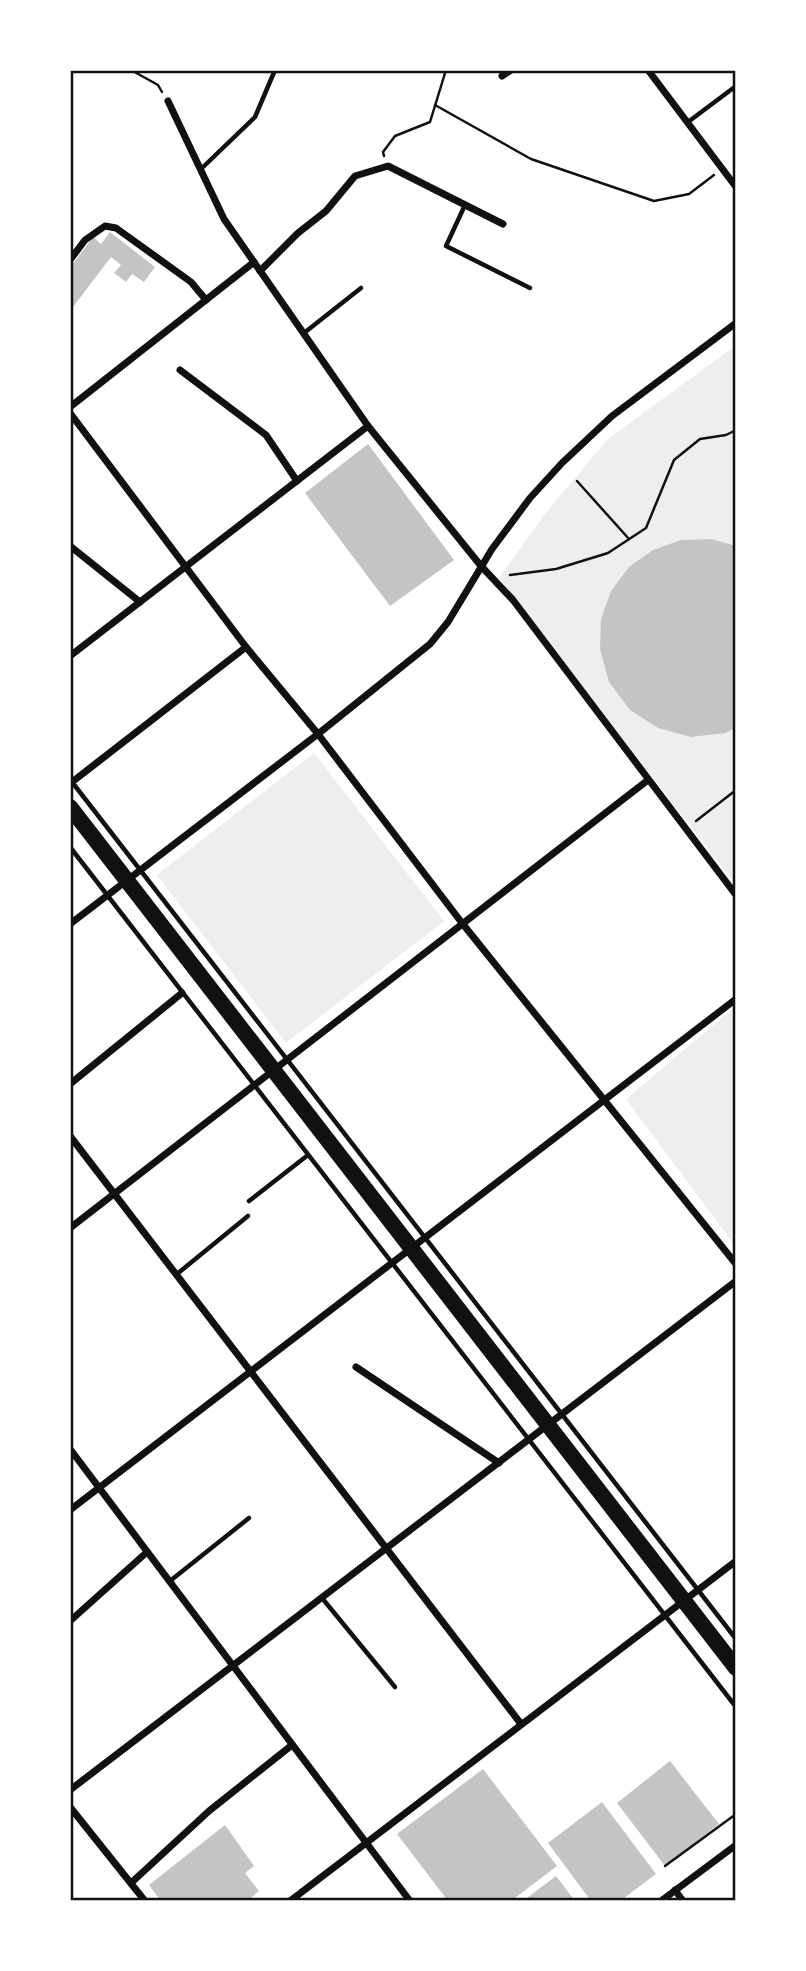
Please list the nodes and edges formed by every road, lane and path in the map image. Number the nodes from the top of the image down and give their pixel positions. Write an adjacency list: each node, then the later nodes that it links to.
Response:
1 (131, 70): 8 (path)
2 (275, 70): 13 (lane)
3 (446, 70): 9 (path)
4 (510, 70): 6 (street)
5 (648, 70): 10 (street)
6 (502, 76)
7 (736, 86): 10 (lane)
8 (169, 102): 13 (street)
9 (435, 104): 11 (path); 12 (path)
10 (688, 122): 12 (street)
11 (388, 166): 15 (street); 19 (street)
12 (722, 168): 14 (street)
13 (201, 169): 18 (street)
14 (736, 187)
15 (465, 205): 16 (street); 21 (lane)
16 (503, 224)
17 (70, 260): 22 (street)
18 (254, 262): 19 (street); 22 (street)
19 (260, 271): 24 (street)
20 (361, 288): 24 (lane)
21 (530, 288)
22 (206, 300): 26 (street)
23 (736, 323): 34 (street)
24 (304, 334): 28 (street)
25 (180, 370): 30 (street)
26 (70, 407)
27 (70, 413): 35 (street)
28 (368, 426): 30 (street); 34 (street)
29 (736, 429): 32 (path)
30 (297, 481): 35 (street)
31 (577, 481): 32 (path)
32 (629, 539): 36 (path)
33 (70, 546): 37 (street)
34 (481, 566): 40 (street); 41 (street)
35 (185, 567): 37 (street); 38 (street)
36 (510, 575)
37 (140, 602): 39 (street)
38 (246, 648): 40 (street); 42 (street)
39 (70, 656)
40 (318, 734): 47 (street); 51 (street)
41 (648, 780): 50 (street); 51 (street)
42 (71, 781): 47 (lane)
43 (736, 790): 45 (path)
44 (70, 807): 48 (main road)
45 (696, 821)
46 (70, 847): 49 (lane)
47 (141, 869): 48 (street); 55 (lane)
48 (126, 880): 49 (street); 56 (main road)
49 (107, 895): 52 (street); 53 (lane)
50 (736, 895)
51 (462, 923): 55 (street); 59 (street)
52 (70, 924)
53 (182, 993): 57 (street); 58 (lane)
54 (736, 999): 59 (street)
55 (287, 1059): 56 (street); 66 (lane)
56 (273, 1070): 58 (street); 67 (main road)
57 (70, 1084)
58 (254, 1085): 61 (lane); 62 (street)
59 (603, 1099): 66 (street); 69 (street)
60 (70, 1136): 62 (street)
61 (308, 1155): 63 (lane); 68 (lane)
62 (114, 1194): 65 (street); 70 (street)
63 (249, 1201)
64 (248, 1216): 70 (lane)
65 (70, 1228)
66 (424, 1237): 67 (street); 74 (lane)
67 (411, 1247): 68 (street); 75 (main road)
68 (391, 1263): 73 (street); 76 (lane)
69 (736, 1264)
70 (177, 1275): 73 (street)
71 (736, 1281): 74 (street)
72 (356, 1367): 78 (street)
73 (251, 1371): 79 (street); 82 (street)
74 (562, 1415): 75 (street); 86 (lane)
75 (548, 1425): 76 (street); 88 (main road)
76 (528, 1440): 78 (street); 89 (lane)
77 (70, 1450): 79 (street)
78 (499, 1462): 82 (street)
79 (99, 1488): 80 (street); 83 (street)
80 (70, 1510)
81 (249, 1518): 85 (lane)
82 (386, 1548): 87 (street); 96 (street)
83 (147, 1552): 85 (street); 90 (street)
84 (736, 1561): 86 (street)
85 (169, 1581): 92 (street)
86 (698, 1590): 88 (street); 91 (lane)
87 (322, 1598): 92 (street); 94 (lane)
88 (684, 1601): 89 (street); 93 (main road)
89 (664, 1616): 95 (lane); 96 (street)
90 (70, 1621)
91 (736, 1639)
92 (233, 1667): 97 (street); 98 (street)
93 (736, 1668)
94 (395, 1688)
95 (736, 1707)
96 (521, 1724): 101 (street)
97 (292, 1745): 101 (street); 104 (street)
98 (70, 1790)
99 (70, 1807): 104 (street)
100 (736, 1814): 103 (path)
101 (366, 1844): 107 (street); 108 (street)
102 (736, 1845): 105 (street)
103 (665, 1866)
104 (131, 1883): 106 (street)
105 (675, 1890): 109 (street); 110 (street)
106 (145, 1901)
107 (290, 1901)
108 (410, 1901)
109 (661, 1901)
110 (683, 1901)

